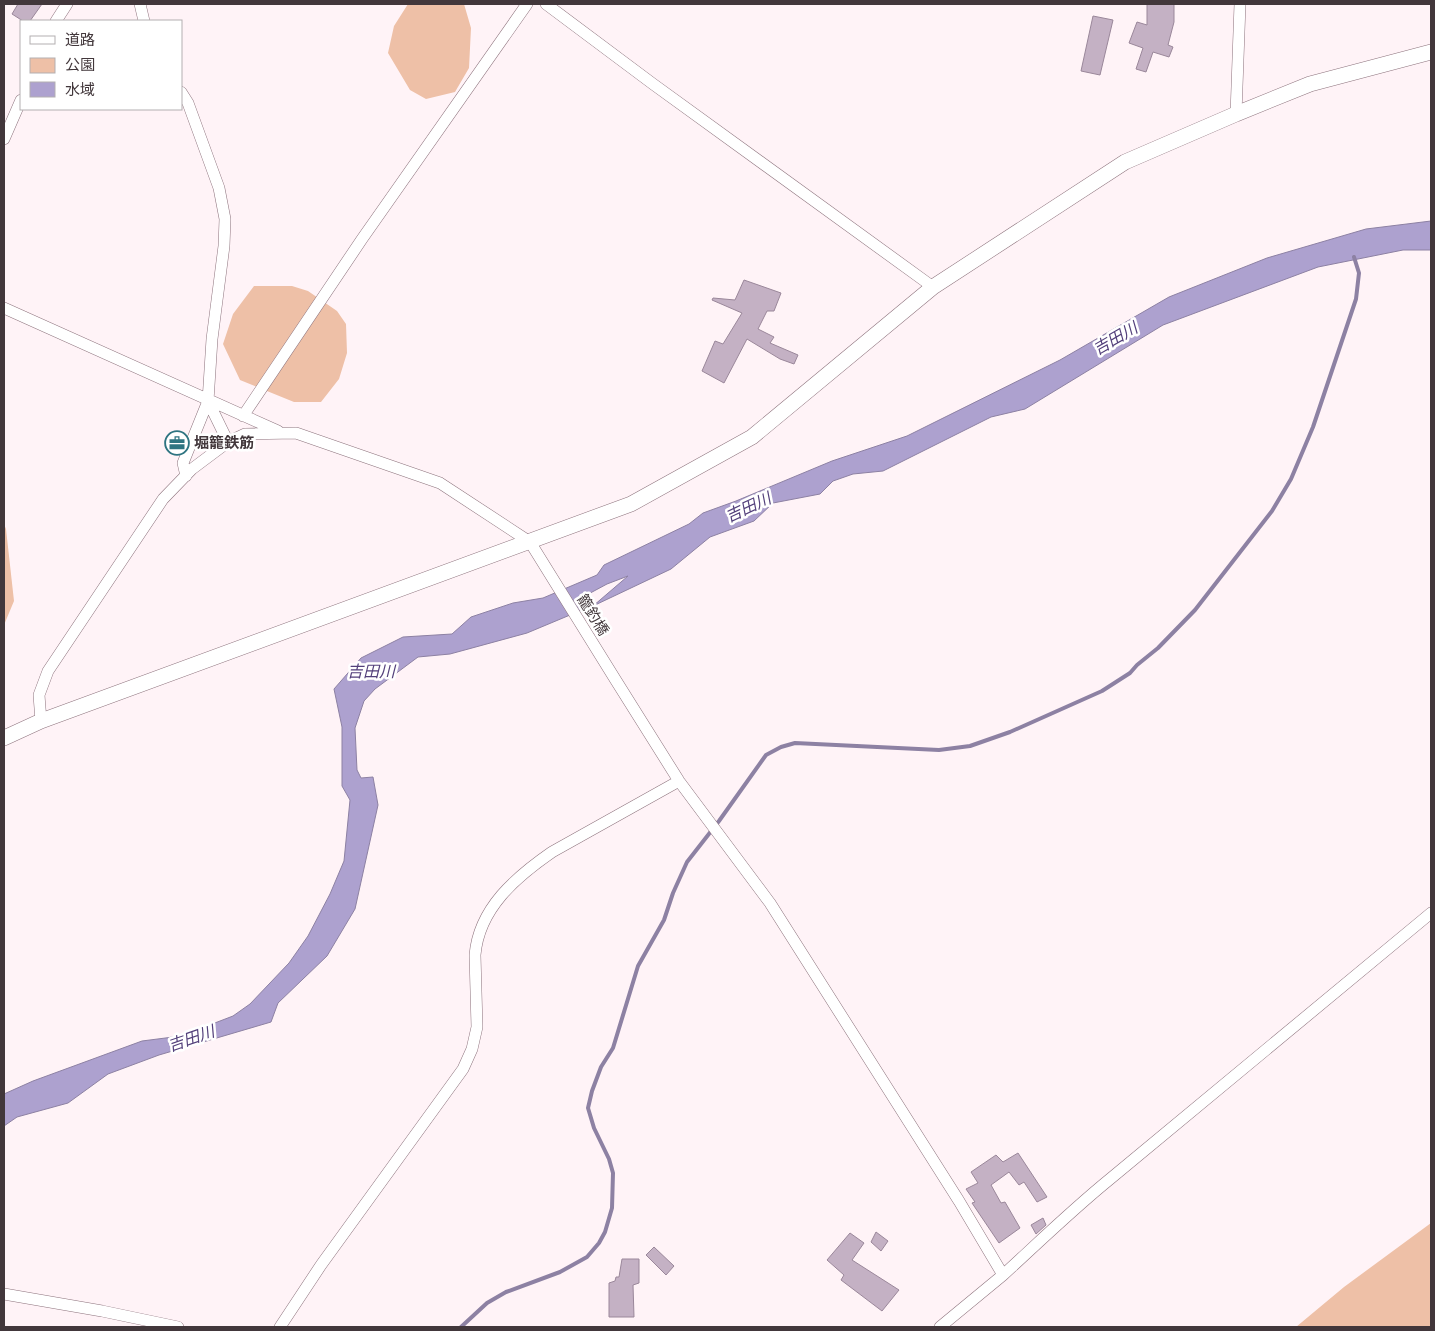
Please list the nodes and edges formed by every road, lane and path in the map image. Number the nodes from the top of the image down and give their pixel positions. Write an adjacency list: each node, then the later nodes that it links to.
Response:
1 (67, 4): 6 (street)
2 (140, 4): 7 (street)
3 (527, 4): 16 (street)
4 (546, 4): 13 (street)
5 (1240, 4): 11 (street)
6 (57, 20)
7 (144, 20)
8 (1431, 52): 11 (street)
9 (182, 94): 15 (street)
10 (20, 102): 12 (street)
11 (1236, 114): 13 (street)
12 (4, 139)
13 (933, 287): 20 (street)
14 (4, 308): 15 (street)
15 (208, 401): 16 (street); 18 (street); 19 (street)
16 (243, 416): 17 (street)
17 (283, 434): 18 (street); 20 (street)
18 (228, 442): 19 (street)
19 (186, 476): 21 (street)
20 (530, 542): 21 (street); 23 (street, 籠釣橋)
21 (41, 721): 22 (street)
22 (4, 738)
23 (679, 781): 25 (street, 籠釣橋); 28 (street)
24 (1431, 913): 25 (street)
25 (1002, 1275): 29 (street)
26 (4, 1294): 27 (street)
27 (178, 1327)
28 (280, 1327)
29 (940, 1327)

